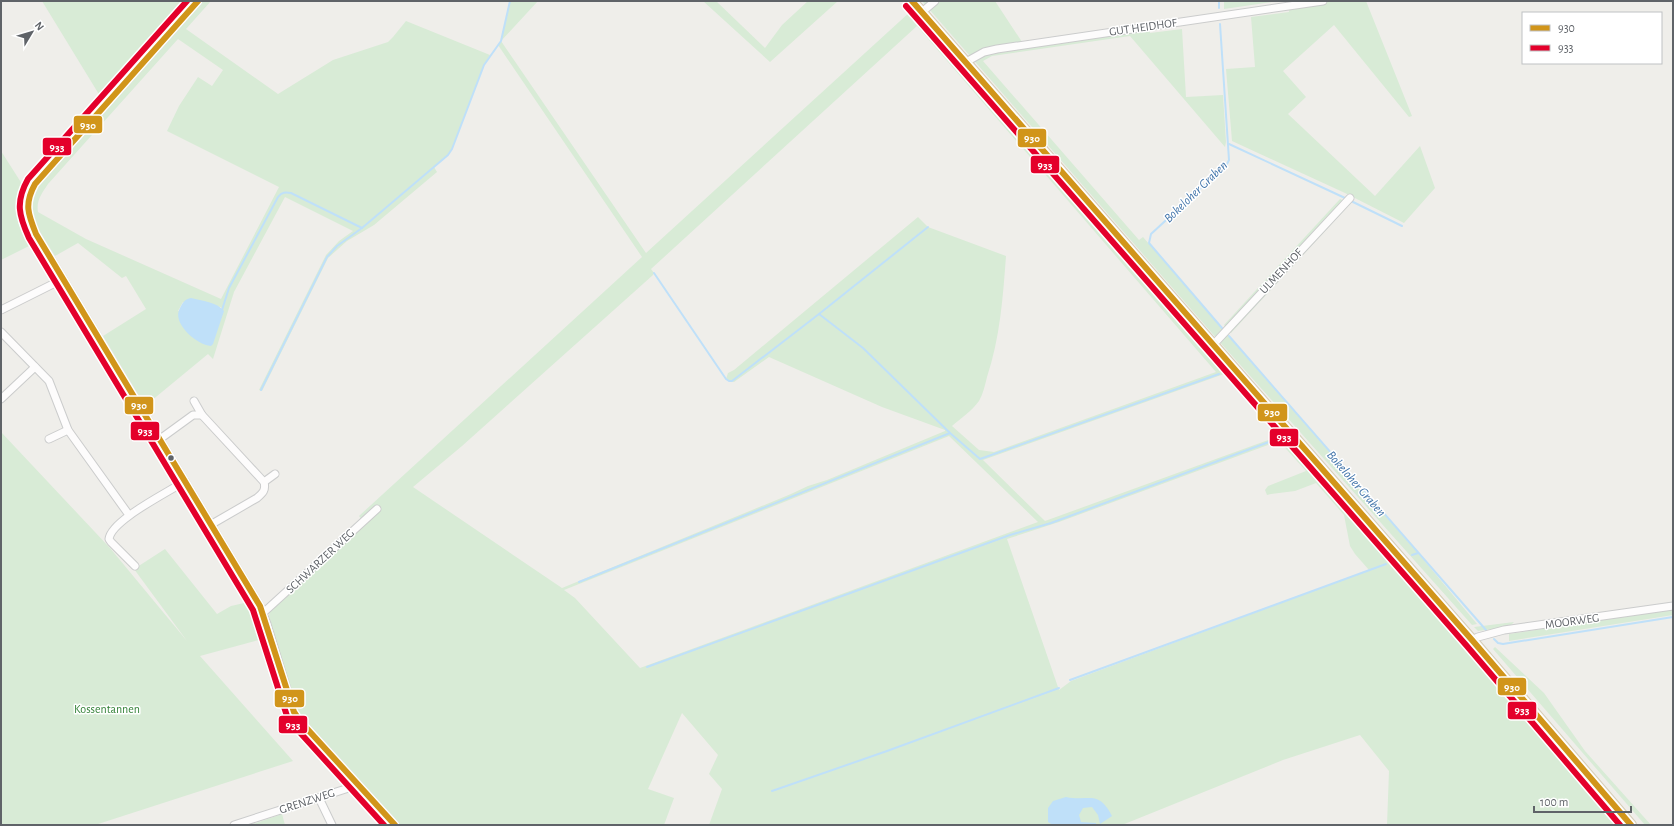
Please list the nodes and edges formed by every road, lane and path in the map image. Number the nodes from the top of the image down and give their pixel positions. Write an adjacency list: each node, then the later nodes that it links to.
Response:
1 (198, 1): 8 (street)
2 (912, 1): 5 (main road)
3 (935, 1): 5 (street)
4 (1323, 1): 6 (street, GUT HEIDHOF)
5 (922, 12): 6 (main road)
6 (966, 62): 11 (main road)
7 (1350, 198): 11 (street, ULMENHOF)
8 (64, 279): 9 (street); 18 (street)
9 (1, 310)
10 (1, 332): 12 (street)
11 (1213, 345): 28 (main road)
12 (35, 367): 13 (street); 16 (street)
13 (1, 399)
14 (194, 401): 15 (street)
15 (202, 415): 18 (street); 21 (street)
16 (68, 430): 17 (street); 23 (street)
17 (49, 439)
18 (160, 439): 20 (street)
19 (275, 474): 21 (street)
20 (185, 481): 23 (street); 24 (street)
21 (264, 482): 24 (street)
22 (376, 509): 27 (street, SCHWARZER WEG)
23 (129, 515): 25 (street)
24 (212, 524): 27 (street)
25 (135, 566)
26 (1673, 606): 28 (street, MOORWEG)
27 (263, 613): 29 (street)
28 (1472, 640): 34 (main road)
29 (358, 785): 30 (street, GRENZWEG); 33 (street)
30 (319, 798): 31 (street, GRENZWEG); 32 (street)
31 (234, 825)
32 (332, 825)
33 (395, 825)
34 (1631, 825)

